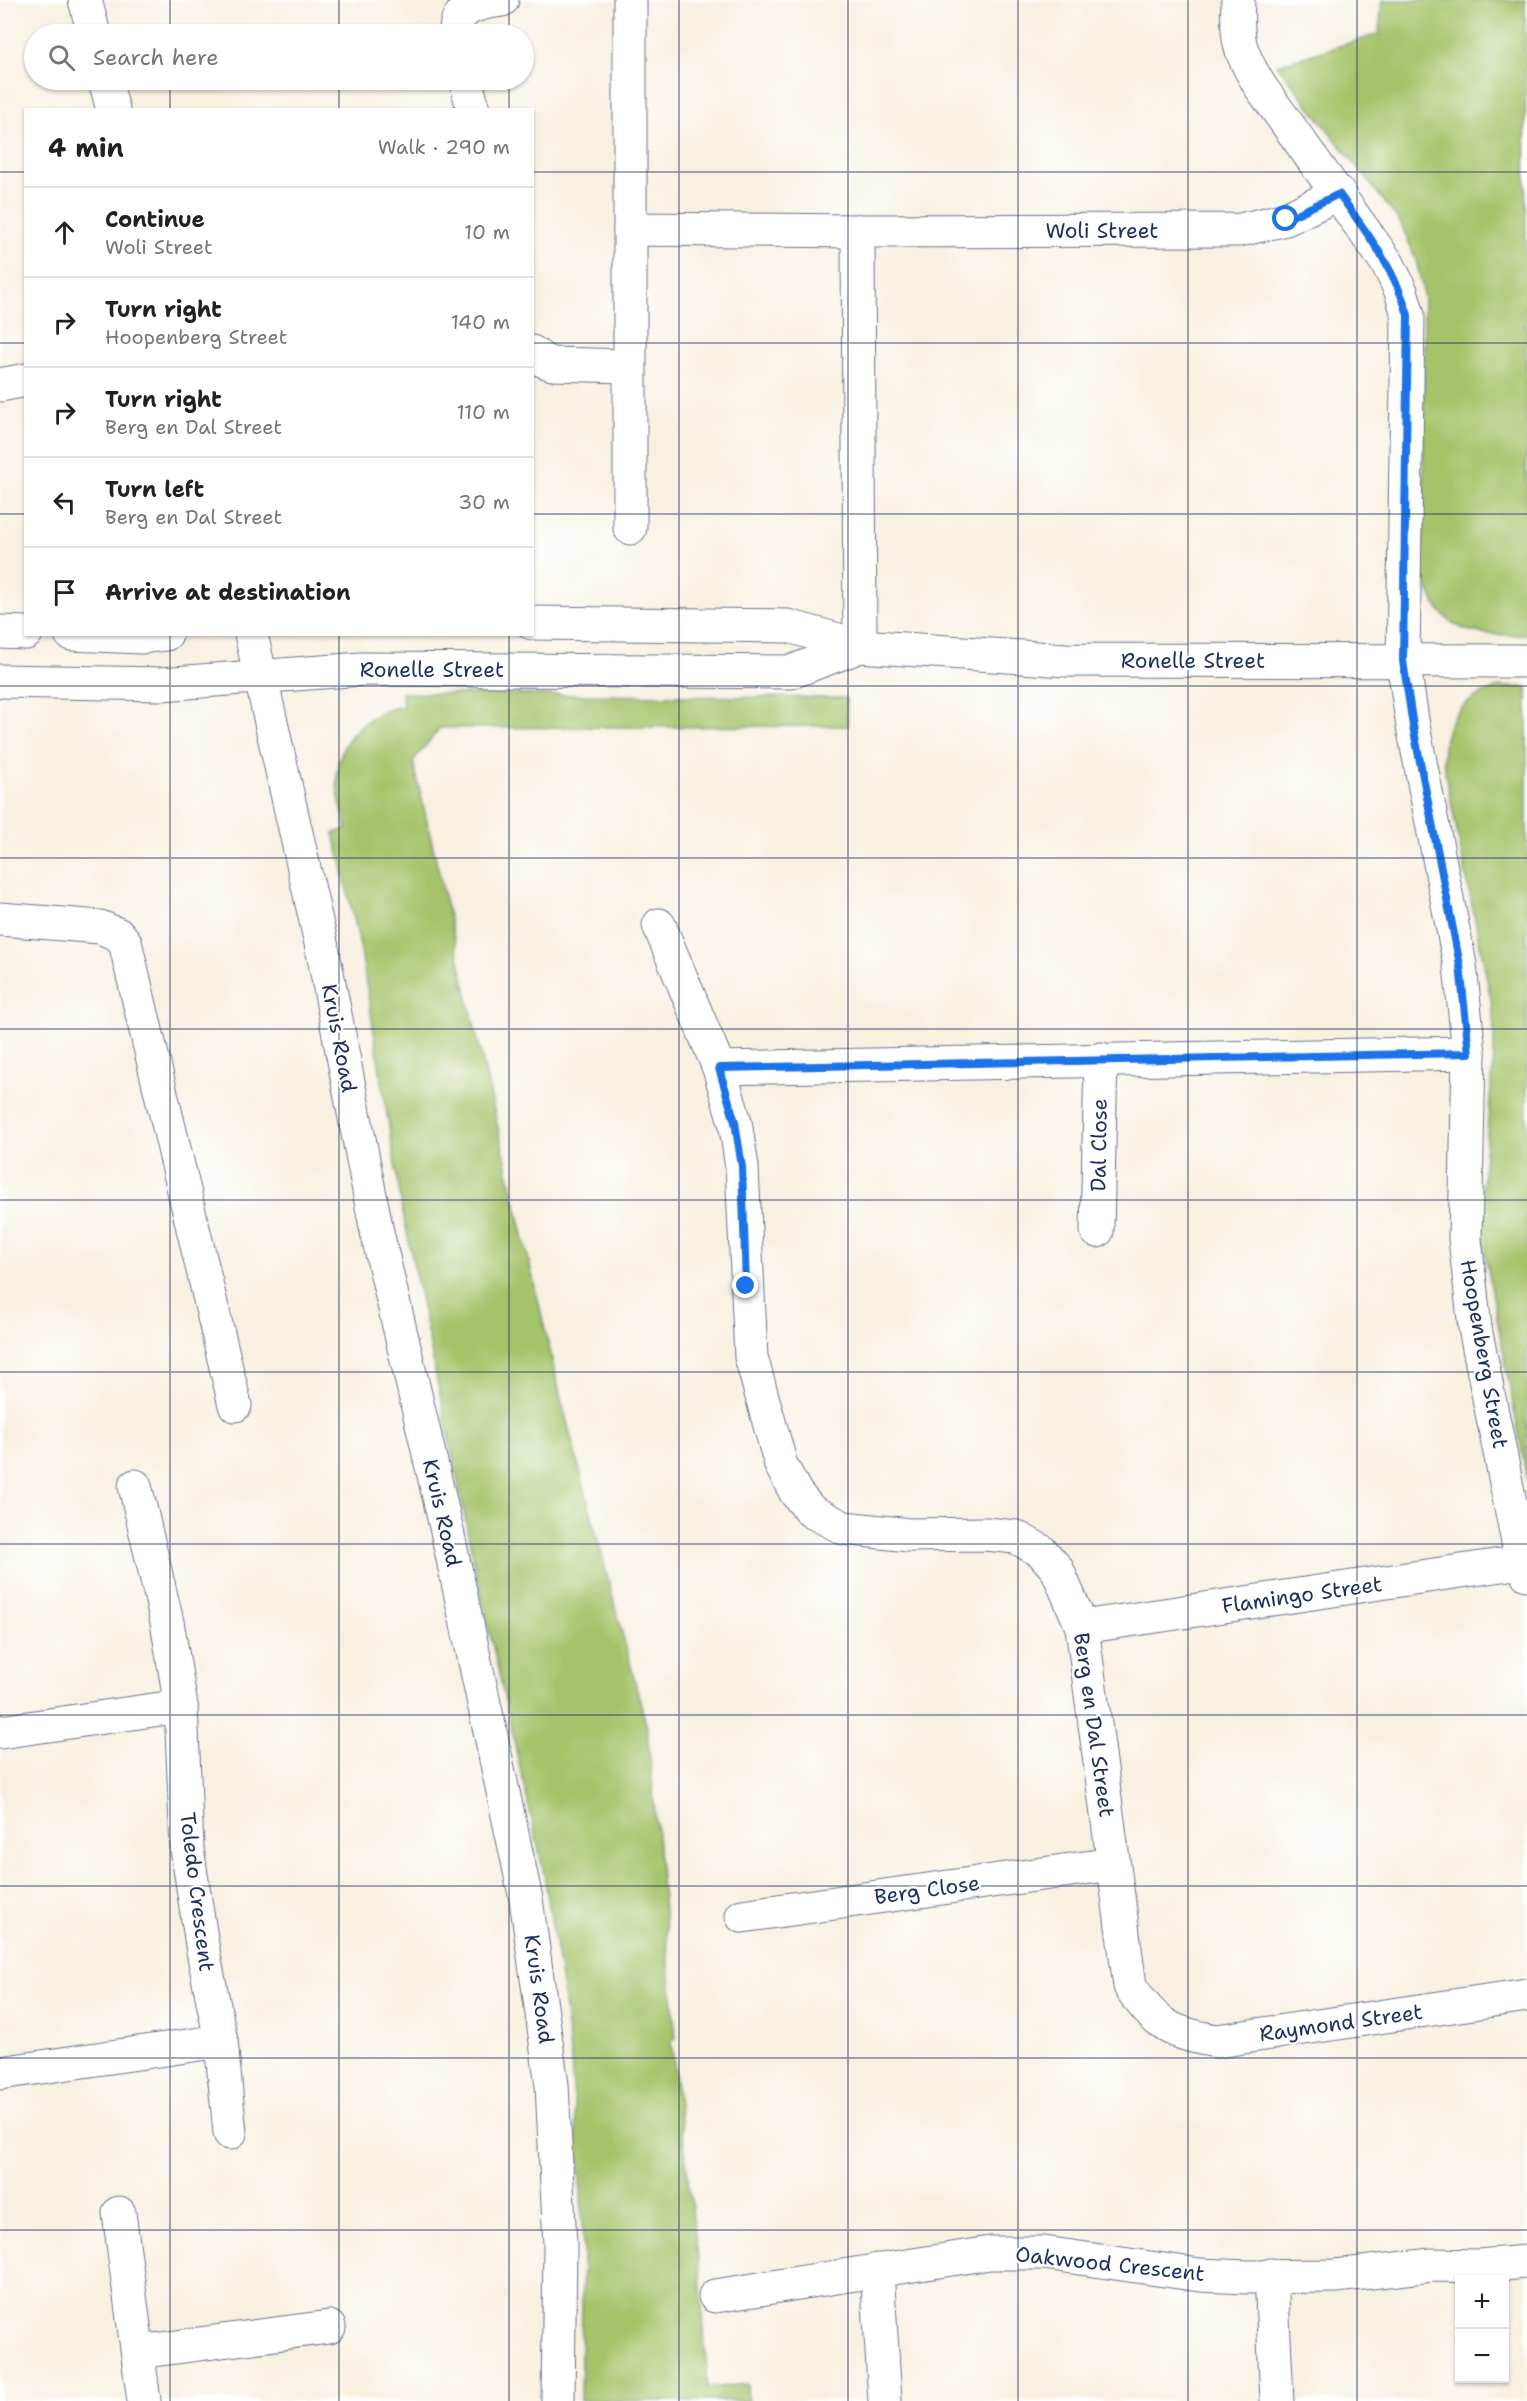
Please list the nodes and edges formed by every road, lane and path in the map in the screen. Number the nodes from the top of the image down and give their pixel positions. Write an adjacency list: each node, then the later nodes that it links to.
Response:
1 (85, 0): 5 (street)
2 (502, 0): 6 (street)
3 (630, 0): 12 (street)
4 (1238, 0): 11 (street, Hoopenberg Street)
5 (91, 24)
6 (458, 24)
7 (108, 90): 9 (street)
8 (468, 90): 10 (street)
9 (112, 108)
10 (473, 108)
11 (1339, 194): 13 (street, Woli Street); 26 (street, Hoopenberg Street)
12 (630, 228): 13 (street, Woli Street); 15 (street)
13 (858, 231): 25 (street)
14 (534, 354): 15 (street)
15 (629, 366): 18 (street)
16 (24, 380): 17 (street)
17 (0, 385)
18 (630, 528)
19 (534, 623): 25 (street, Ronelle Street)
20 (0, 632): 21 (street)
21 (24, 633)
22 (118, 636): 23 (street)
23 (150, 636)
24 (251, 636): 28 (street, Kruis Road)
25 (860, 646): 26 (street, Ronelle Street); 28 (street, Ronelle Street)
26 (1403, 661): 27 (street, Ronelle Street); 32 (street, Hoopenberg Street)
27 (1527, 661)
28 (261, 676): 29 (street, Ronelle Street); 57 (street, Kruis Road)
29 (0, 681)
30 (0, 919): 36 (street)
31 (659, 925): 34 (street, Berg en Dal Street)
32 (1469, 1053): 33 (street); 38 (street, Hoopenberg Street)
33 (1101, 1059): 34 (street); 35 (street, Dal Close)
34 (719, 1068): 39 (street, Berg en Dal Street)
35 (1097, 1231)
36 (235, 1406)
37 (135, 1486): 40 (street, Toledo Crescent)
38 (1525, 1568): 39 (street, Flamingo Street)
39 (1082, 1627): 42 (street, Berg en Dal Street)
40 (181, 1706): 41 (street); 46 (street, Toledo Crescent)
41 (0, 1732)
42 (1113, 1864): 43 (street, Berg Close); 45 (street, Berg en Dal Street)
43 (742, 1916)
44 (1527, 1995): 45 (street, Raymond Street)
45 (1158, 2020)
46 (221, 2041): 47 (street); 48 (street, Toledo Crescent)
47 (0, 2073)
48 (230, 2133)
49 (119, 2213): 55 (street)
50 (1527, 2262): 52 (street, Oakwood Crescent)
51 (877, 2270): 52 (street, Oakwood Crescent); 53 (street, Oakwood Crescent); 58 (street)
52 (1271, 2276): 59 (street)
53 (715, 2296)
54 (329, 2327): 55 (street)
55 (138, 2352): 56 (street)
56 (144, 2401)
57 (558, 2401)
58 (885, 2401)
59 (1277, 2401)

